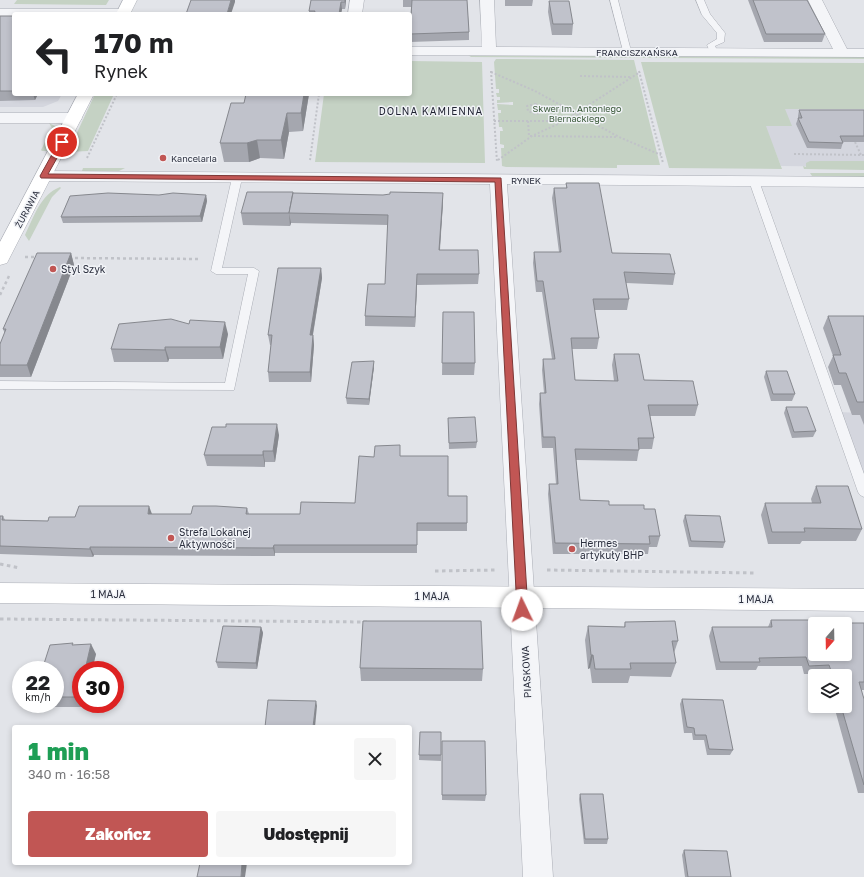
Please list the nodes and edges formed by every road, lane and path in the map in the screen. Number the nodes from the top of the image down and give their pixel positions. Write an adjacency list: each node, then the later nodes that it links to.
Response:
1 (130, 0): 8 (street)
2 (357, 0): 9 (street)
3 (487, 0): 14 (street)
4 (614, 0): 15 (lane)
5 (692, 0): 12 (lane)
6 (700, 0): 12 (lane)
7 (815, 0): 17 (street)
8 (125, 12)
9 (355, 12)
10 (0, 13): 11 (street)
11 (12, 13)
12 (709, 19): 16 (lane)
13 (412, 51): 14 (street, FRANCISZKAŃSKA)
14 (489, 51): 15 (street, FRANCISZKAŃSKA)
15 (627, 51): 16 (street, FRANCISZKAŃSKA)
16 (714, 52): 17 (street, FRANCISZKAŃSKA)
17 (842, 52): 18 (street, FRANCISZKAŃSKA)
18 (864, 52)
19 (638, 65): 22 (path)
20 (490, 67): 21 (path)
21 (491, 72): 29 (path); 33 (path)
22 (640, 72): 24 (path); 40 (path)
23 (580, 76): 24 (path)
24 (632, 77): 30 (path)
25 (85, 96): 32 (street, ŻURAWIA)
26 (116, 96): 42 (path)
27 (319, 96): 44 (path)
28 (545, 109): 28 (path); 29 (path)
29 (569, 110): 30 (path)
30 (575, 113): 35 (path); 37 (path)
31 (0, 118): 32 (street)
32 (74, 118): 46 (street, ŻURAWIA)
33 (494, 121): 34 (path); 45 (path)
34 (528, 121): 35 (path); 36 (path)
35 (564, 121): 36 (path)
36 (532, 136): 37 (path); 45 (path)
37 (619, 137): 40 (path)
38 (855, 142): 41 (path)
39 (794, 154): 41 (path)
40 (661, 155): 43 (path)
41 (862, 155)
42 (86, 159)
43 (664, 165)
44 (310, 166)
45 (497, 170): 47 (street, RYNEK); 48 (street, RYNEK); 58 (street, PIASKOWA)
46 (44, 176): 47 (street, RYNEK); 53 (street, ŻURAWIA)
47 (237, 178): 54 (lane)
48 (754, 181): 49 (street, RYNEK); 56 (lane)
49 (864, 182)
50 (25, 257): 51 (path)
51 (40, 257)
52 (64, 258): 54 (path)
53 (0, 259)
54 (218, 260): 55 (lane)
55 (0, 385)
56 (864, 492)
57 (0, 593): 58 (street, 1 MAJA)
58 (522, 597): 59 (street, 1 MAJA); 62 (street, PIASKOWA)
59 (864, 600)
60 (0, 619): 61 (path)
61 (371, 622)
62 (538, 877)

